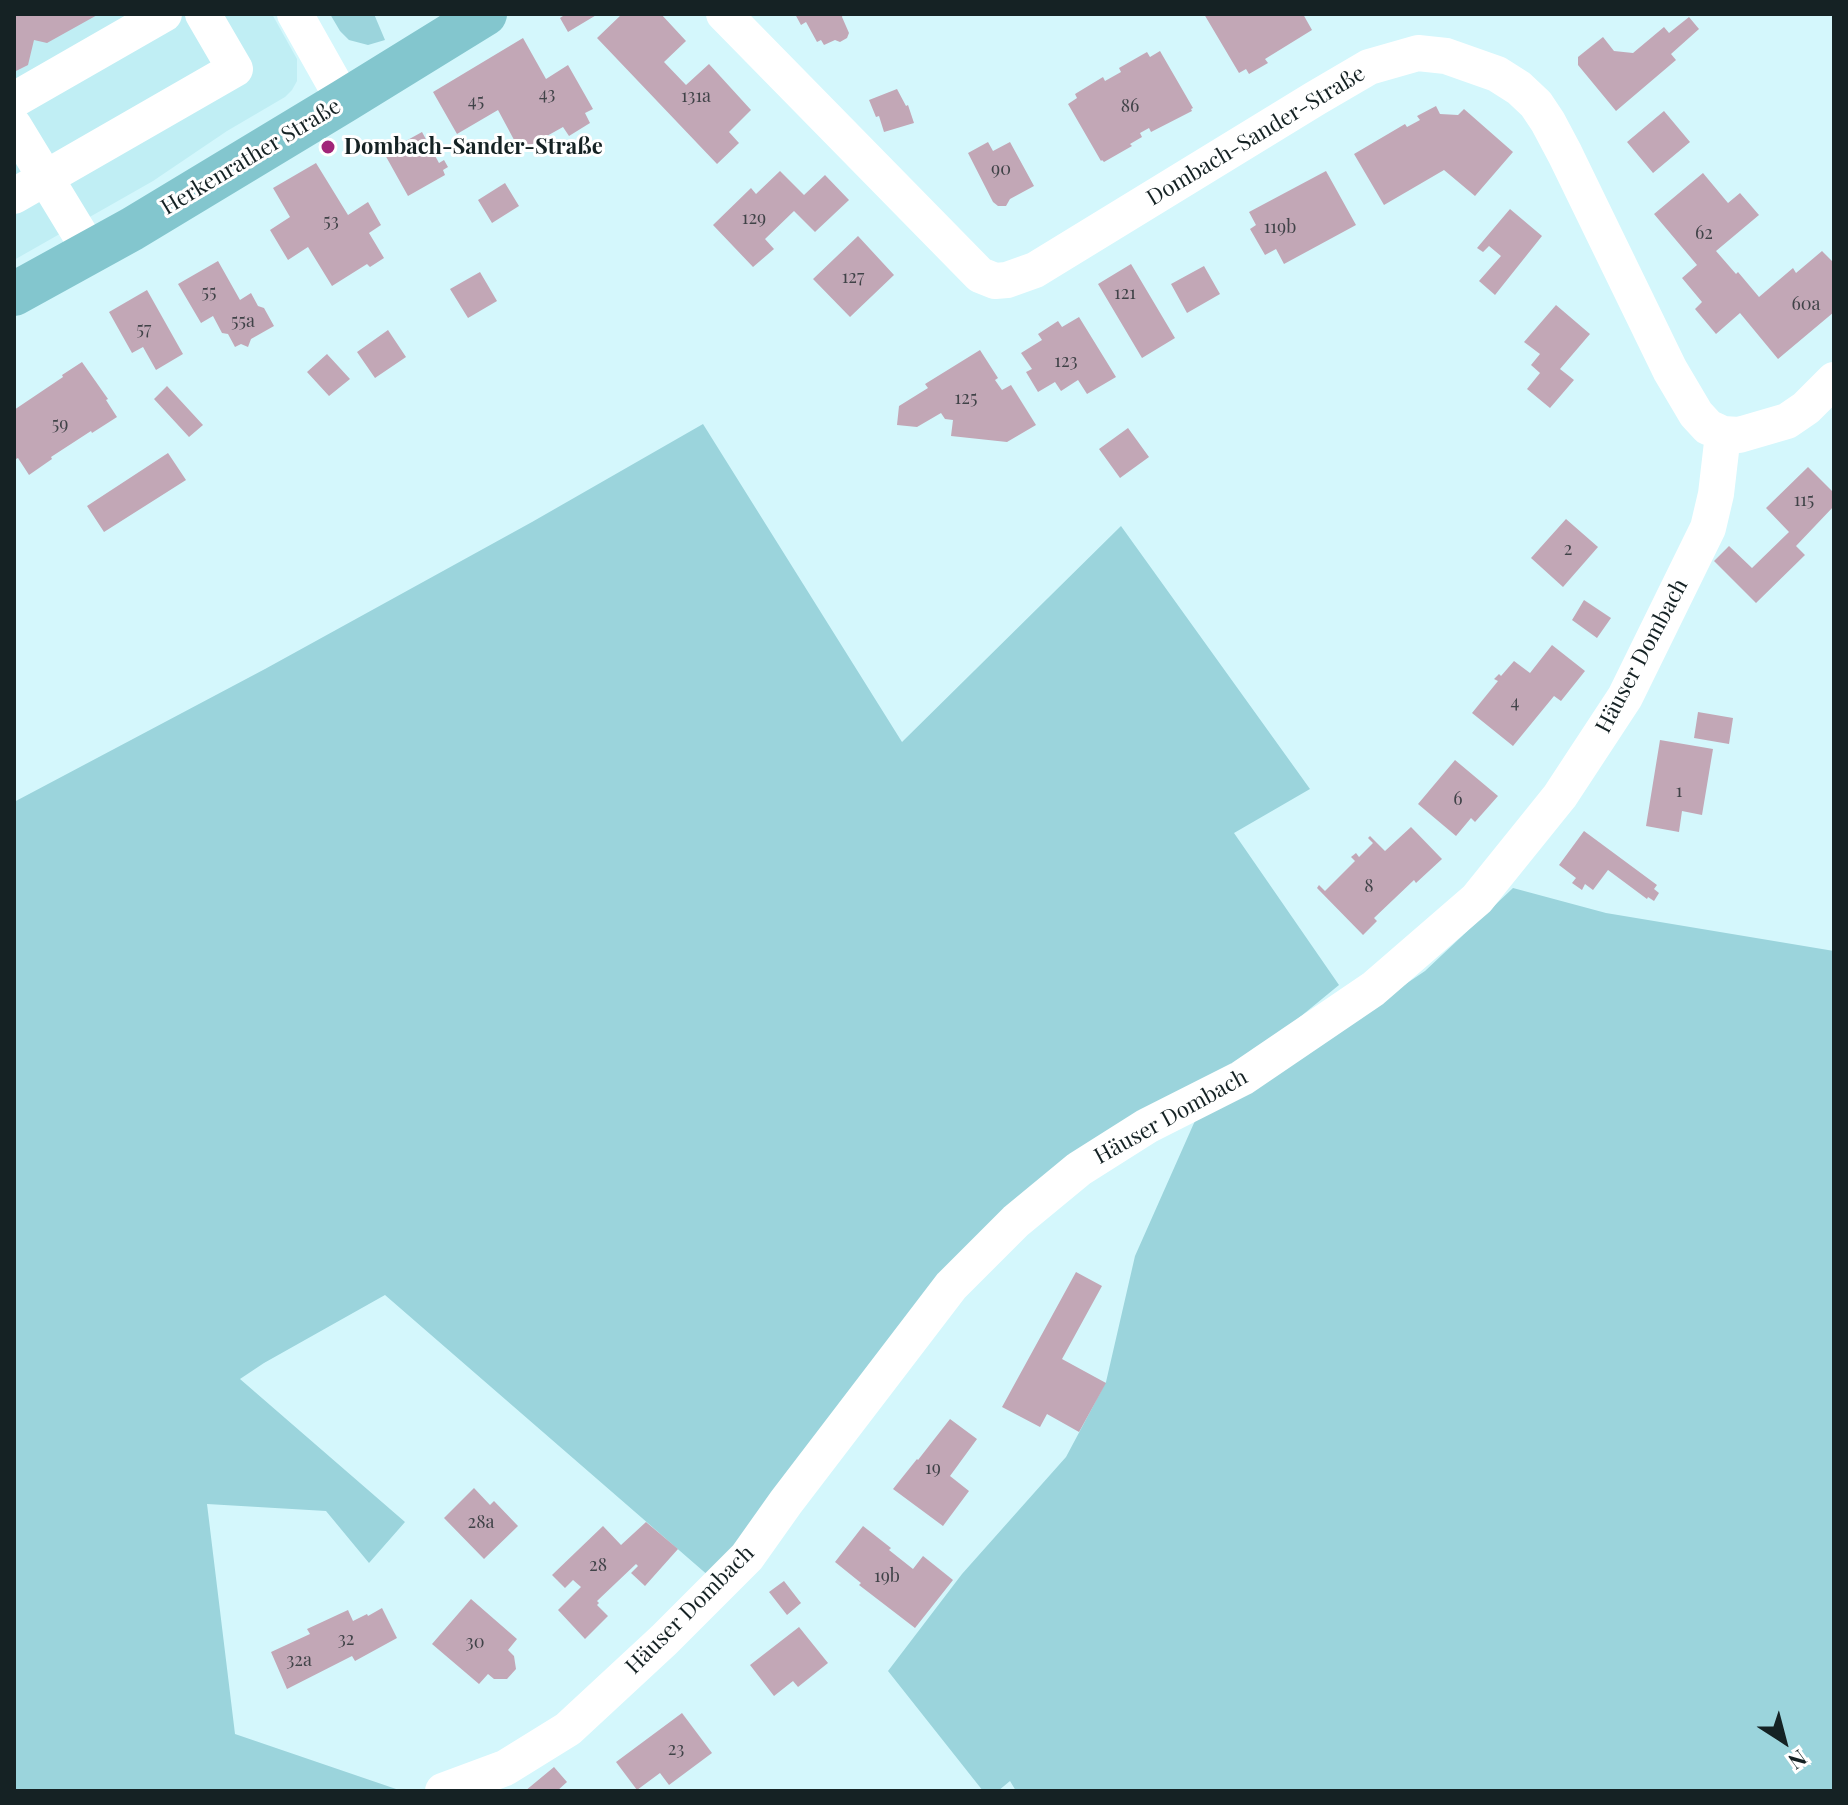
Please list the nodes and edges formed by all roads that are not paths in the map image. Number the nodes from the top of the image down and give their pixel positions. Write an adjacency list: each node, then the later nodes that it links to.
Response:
1 (164, 14): 6 (street)
2 (203, 14): 9 (street)
3 (295, 14): 7 (street)
4 (485, 14): 7 (main road, Herkenrather Straße)
5 (724, 14): 14 (street, Dombach-Sander-Straße)
6 (14, 100)
7 (344, 101): 11 (main road, Herkenrather Straße)
8 (14, 126): 9 (street)
9 (46, 177): 10 (street); 11 (street)
10 (14, 196)
11 (90, 251): 12 (main road, Herkenrather Straße)
12 (14, 294)
13 (1834, 380): 14 (street)
14 (1723, 434): 15 (street, Häuser Dombach)
15 (443, 1791)

